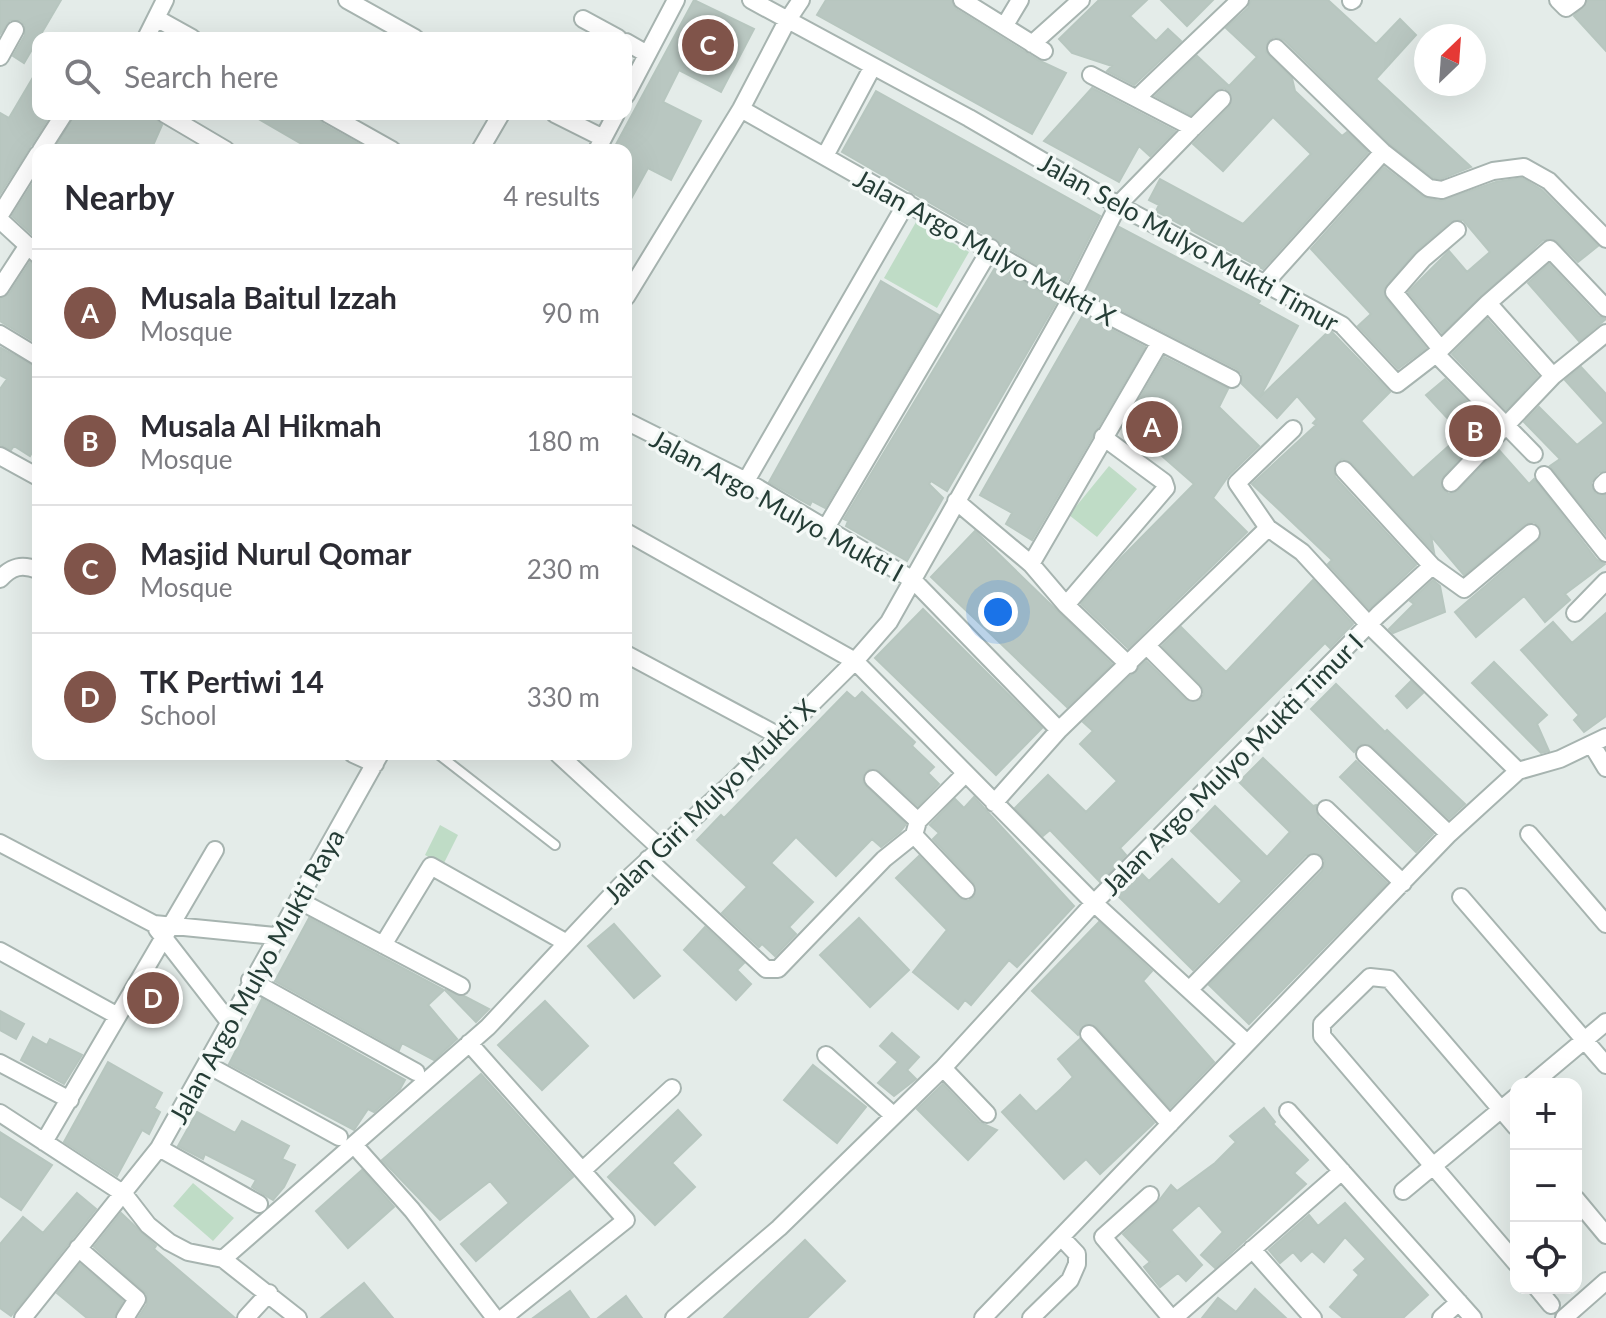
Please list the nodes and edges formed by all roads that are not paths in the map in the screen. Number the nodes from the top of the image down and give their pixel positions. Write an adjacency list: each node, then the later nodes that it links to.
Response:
1 (165, 0): 12 (street)
2 (347, 0): 19 (street)
3 (676, 0): 23 (street)
4 (751, 0): 14 (street, Jalan Selo Mulyo Mukti Timur)
5 (801, 0): 14 (street)
6 (962, 0): 15 (street)
7 (1020, 0): 15 (street)
8 (1081, 0): 15 (street)
9 (1240, 0): 28 (street)
10 (1558, 0): 11 (street)
11 (1577, 0)
12 (156, 18): 17 (street); 18 (street)
13 (583, 19): 20 (street)
14 (787, 21): 25 (street, Jalan Selo Mulyo Mukti Timur); 30 (street)
15 (1005, 25)
16 (15, 30): 24 (street)
17 (149, 32)
18 (181, 32)
19 (404, 32)
20 (607, 32)
21 (632, 45): 23 (street)
22 (1276, 48): 43 (street)
23 (647, 54): 27 (street)
24 (0, 57)
25 (872, 68): 44 (street); 47 (street, Jalan Selo Mulyo Mukti Timur)
26 (1091, 75): 28 (street)
27 (632, 83)
28 (1138, 97): 37 (street)
29 (1222, 99): 37 (street, Jalan Giri Mulyo Mukti X)
30 (741, 109): 44 (street, Jalan Argo Mulyo Mukti X); 55 (street)
31 (60, 120): 38 (street)
32 (175, 120): 39 (street)
33 (339, 120): 40 (street)
34 (498, 120): 41 (street)
35 (564, 120): 42 (street)
36 (613, 120): 42 (street)
37 (1193, 128): 47 (street, Jalan Giri Mulyo Mukti X)
38 (44, 144)
39 (216, 144)
40 (381, 144)
41 (484, 144)
42 (600, 144)
43 (1383, 152): 50 (street); 54 (street)
44 (825, 156): 46 (street, Jalan Argo Mulyo Mukti X)
45 (32, 164): 48 (street)
46 (907, 202): 51 (street, Jalan Argo Mulyo Mukti X); 76 (street)
47 (1118, 205): 54 (street, Jalan Selo Mulyo Mukti Timur); 57 (street, Jalan Giri Mulyo Mukti X)
48 (0, 218): 52 (street)
49 (1457, 230): 63 (street)
50 (1606, 239)
51 (991, 248): 57 (street, Jalan Argo Mulyo Mukti X); 79 (street)
52 (32, 249)
53 (32, 251): 56 (street)
54 (1266, 282): 63 (street, Jalan Selo Mulyo Mukti Timur)
55 (632, 287)
56 (0, 288)
57 (1072, 297): 62 (street, Jalan Argo Mulyo Mukti X); 78 (street, Jalan Giri Mulyo Mukti X)
58 (1488, 303): 59 (street, Jalan Selo Mulyo Mukti Timur); 63 (street, Jalan Selo Mulyo Mukti Timur); 65 (street)
59 (1606, 308)
60 (1606, 333): 65 (street)
61 (0, 334): 64 (street)
62 (1159, 344): 66 (street, Jalan Argo Mulyo Mukti X); 70 (street)
63 (1438, 351): 68 (street)
64 (32, 353)
65 (1553, 376): 68 (street)
66 (1232, 379)
67 (632, 424): 76 (street, Jalan Argo Mulyo Mukti I)
68 (1505, 428): 71 (street); 77 (street)
69 (1293, 429): 80 (street)
70 (1103, 437): 84 (street); 90 (street)
71 (1534, 454)
72 (0, 456): 74 (street)
73 (1344, 470): 85 (street)
74 (32, 474)
75 (1544, 475): 83 (street)
76 (746, 481): 79 (street, Jalan Argo Mulyo Mukti I)
77 (1451, 483)
78 (956, 501): 84 (street); 88 (street, Jalan Giri Mulyo Mukti X)
79 (827, 526): 88 (street, Jalan Argo Mulyo Mukti I)
80 (1268, 528): 92 (street); 93 (street)
81 (1531, 533): 85 (street)
82 (632, 535): 95 (street)
83 (1606, 553)
84 (1031, 564): 90 (street)
85 (1432, 566): 92 (street)
86 (32, 568): 87 (street)
87 (0, 579)
88 (913, 580): 95 (street, Jalan Giri Mulyo Mukti X); 98 (street, Jalan Argo Mulyo Mukti I)
89 (1606, 581): 91 (street)
90 (1066, 605): 96 (street)
91 (1575, 613)
92 (1370, 626): 106 (street); 123 (street, Jalan Argo Mulyo Mukti Timur I)
93 (1148, 647): 96 (street); 97 (street)
94 (632, 657): 99 (street)
95 (855, 661): 99 (street, Jalan Giri Mulyo Mukti X); 107 (street)
96 (1129, 665): 98 (street)
97 (1193, 692)
98 (1059, 730): 109 (street)
99 (779, 736): 117 (street, Jalan Giri Mulyo Mukti X)
100 (1599, 741): 105 (street); 106 (street)
101 (1365, 754): 112 (street)
102 (376, 760): 122 (street, Jalan Argo Mulyo Mukti Raya)
103 (446, 760): 115 (lane)
104 (564, 760): 117 (street)
105 (1606, 768)
106 (1518, 771): 112 (street)
107 (964, 775): 109 (street); 111 (street)
108 (873, 779): 111 (street)
109 (994, 803): 123 (street)
110 (1326, 809): 119 (street)
111 (916, 828): 117 (street); 120 (street)
112 (1449, 834): 119 (street)
113 (1529, 834): 124 (street)
114 (0, 843): 125 (street)
115 (555, 845)
116 (215, 850): 125 (street)
117 (654, 854): 127 (street, Jalan Giri Mulyo Mukti X)
118 (1314, 863): 132 (street)
119 (1403, 883): 139 (street)
120 (966, 890)
121 (1461, 897): 137 (street)
122 (298, 900): 126 (street, Jalan Argo Mulyo Mukti Raya); 128 (street)
123 (1094, 903): 132 (street); 144 (street, Jalan Argo Mulyo Mukti Timur I)
124 (1606, 924)
125 (162, 930): 126 (street); 133 (street); 135 (street)
126 (275, 936): 130 (street, Jalan Argo Mulyo Mukti Raya)
127 (565, 942): 128 (street); 138 (street, Jalan Giri Mulyo Mukti X)
128 (383, 945): 131 (street)
129 (0, 951): 133 (street)
130 (250, 980): 135 (street, Jalan Argo Mulyo Mukti Raya); 145 (street)
131 (461, 986)
132 (1190, 989): 139 (street)
133 (116, 1015): 148 (street)
134 (1606, 1022): 137 (street)
135 (230, 1023): 142 (street, Jalan Argo Mulyo Mukti Raya)
136 (1089, 1034): 156 (street)
137 (1584, 1040): 143 (street); 146 (street)
138 (469, 1043): 157 (street, Jalan Giri Mulyo Mukti X); 161 (street)
139 (1247, 1043): 156 (street)
140 (826, 1055): 154 (street)
141 (0, 1063): 148 (street)
142 (206, 1064): 157 (street); 159 (street, Jalan Argo Mulyo Mukti Raya)
143 (1606, 1065)
144 (943, 1068): 153 (street); 154 (street, Jalan Argo Mulyo Mukti Timur I)
145 (416, 1072)
146 (1539, 1078)
147 (672, 1088): 161 (street)
148 (70, 1100): 158 (street)
149 (1510, 1102): 150 (street)
150 (1501, 1109): 155 (street); 160 (street); 160 (street)
151 (1288, 1111): 162 (street)
152 (0, 1113): 158 (street)
153 (987, 1114)
154 (894, 1116): 179 (street, Jalan Argo Mulyo Mukti Timur I)
155 (1510, 1120)
156 (1170, 1124): 169 (street)
157 (346, 1141): 173 (street, Jalan Giri Mulyo Mukti X); 184 (street)
158 (44, 1142): 164 (street)
159 (159, 1148): 164 (street, Jalan Argo Mulyo Mukti Raya); 166 (street)
160 (1434, 1165): 163 (street); 172 (street)
161 (584, 1169): 185 (street)
162 (1342, 1171): 171 (street); 177 (street)
163 (1403, 1191)
164 (124, 1194): 170 (street, Jalan Argo Mulyo Mukti Raya); 173 (street)
165 (1150, 1195): 188 (street)
166 (259, 1204)
167 (1582, 1206): 168 (street)
168 (1606, 1235)
169 (1066, 1242): 186 (street); 187 (street)
170 (78, 1248): 180 (street, Jalan Argo Mulyo Mukti Raya); 181 (street)
171 (1252, 1249): 188 (street); 189 (street)
172 (1510, 1256)
173 (223, 1259): 175 (street)
174 (1605, 1283): 192 (street)
175 (269, 1293): 182 (street); 183 (street)
176 (1542, 1294): 178 (street)
177 (1459, 1302): 190 (street); 191 (street)
178 (1551, 1305)
179 (686, 1314)
180 (23, 1318)
181 (125, 1318)
182 (246, 1318)
183 (298, 1318)
184 (495, 1318)
185 (503, 1318)
186 (984, 1318)
187 (1031, 1318)
188 (1173, 1318)
189 (1313, 1318)
190 (1441, 1318)
191 (1473, 1318)
192 (1564, 1318)

